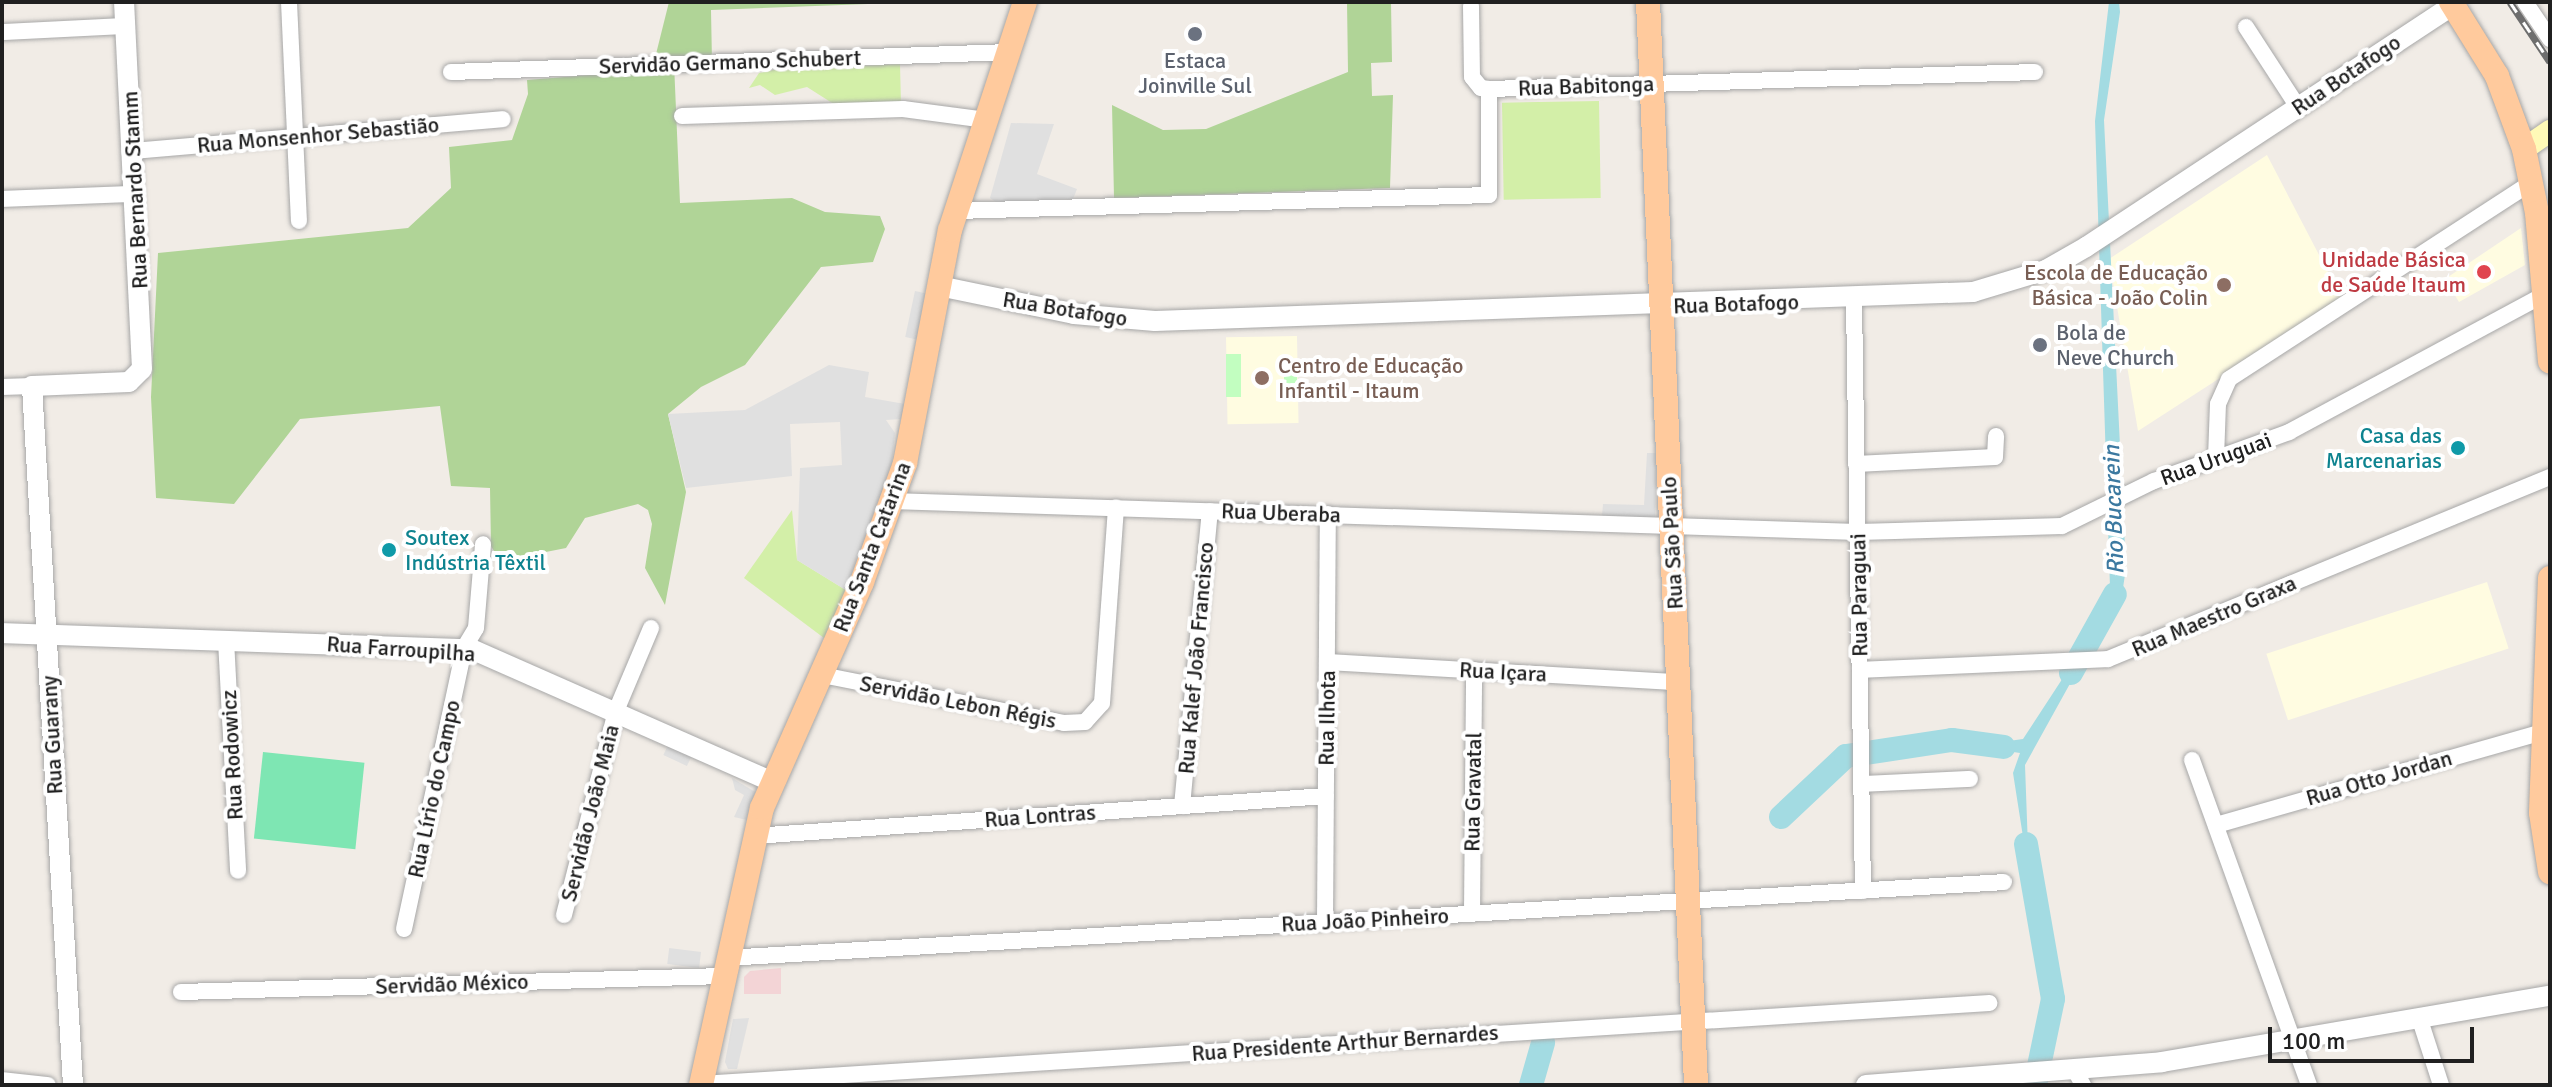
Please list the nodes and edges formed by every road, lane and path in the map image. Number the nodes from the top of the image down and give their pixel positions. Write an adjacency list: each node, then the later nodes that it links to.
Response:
1 (124, 2): 8 (street, Rua Bernardo Stamm)
2 (289, 2): 22 (street)
3 (1025, 2): 12 (main road, Rua Santa Catarina)
4 (1648, 2): 15 (main road, Rua São Paulo)
5 (2525, 2): 11 (street)
6 (2452, 4): 17 (street, Rua Botafogo); 23 (main road)
7 (1471, 6): 16 (street)
8 (126, 26): 10 (street); 24 (street, Rua Bernardo Stamm)
9 (2246, 27): 17 (street)
10 (2, 32)
11 (2550, 39)
12 (1009, 52): 13 (street, Servidão Germano Schubert); 20 (main road, Rua Santa Catarina)
13 (451, 72)
14 (2035, 72): 15 (street, Rua Babitonga)
15 (1651, 84): 16 (street, Rua Babitonga); 33 (main road, Rua São Paulo)
16 (1489, 89): 28 (street, Rua Babitonga)
17 (2298, 107): 32 (street, Rua Botafogo)
18 (682, 116): 20 (street)
19 (503, 119): 22 (street, Rua Monsenhor Sebastião)
20 (986, 120): 28 (main road, Rua Santa Catarina)
21 (2550, 131): 23 (main road)
22 (295, 137): 24 (street, Rua Monsenhor Sebastião); 29 (street)
23 (2524, 149): 25 (main road)
24 (132, 151): 26 (street, Rua Bernardo Stamm)
25 (2532, 182): 31 (main road); 38 (street)
26 (135, 194): 27 (street); 35 (street, Rua Bernardo Stamm)
27 (2, 199)
28 (956, 211): 30 (main road, Rua Santa Catarina)
29 (299, 221)
30 (939, 286): 33 (street, Rua Botafogo); 41 (main road, Rua Santa Catarina)
31 (2545, 294): 34 (main road); 38 (street, Rua Uruguai)
32 (1854, 300): 33 (street, Rua Botafogo); 39 (street, Rua Paraguai)
33 (1661, 306): 45 (main road, Rua São Paulo)
34 (2550, 361)
35 (32, 386): 36 (street); 51 (street, Rua Guarany)
36 (2, 387)
37 (1996, 436): 39 (street)
38 (2216, 458): 46 (street, Rua Uruguai)
39 (1856, 464): 46 (street, Rua Paraguai)
40 (2550, 477): 56 (street, Rua Maestro Graxa)
41 (891, 501): 42 (street, Rua Uberaba); 57 (main road, Rua Santa Catarina)
42 (1116, 508): 43 (street, Rua Uberaba); 57 (street, Servidão Lebon Régis)
43 (1210, 511): 44 (street, Rua Uberaba); 66 (street, Rua Kalef João Francisco)
44 (1328, 514): 45 (street, Rua Uberaba); 54 (street, Rua Ilhota)
45 (1671, 525): 46 (street, Rua Uruguai); 58 (main road, Rua São Paulo)
46 (1858, 532): 56 (street, Rua Paraguai)
47 (483, 544): 53 (street, Rua Lírio do Campo)
48 (2550, 578): 60 (main road)
49 (651, 628): 59 (street, Servidão João Maia)
50 (2, 633): 51 (street, Rua Farroupilha)
51 (47, 634): 52 (street, Rua Farroupilha); 89 (street, Rua Guarany)
52 (226, 640): 53 (street, Rua Farroupilha); 69 (street, Rua Rodowicz)
53 (464, 648): 59 (street, Rua Farroupilha); 77 (street, Rua Lírio do Campo)
54 (1327, 662): 55 (street, Rua Içara); 65 (street, Rua Ilhota)
55 (1474, 670): 58 (street, Rua Içara); 74 (street, Rua Gravatal)
56 (1860, 670): 64 (street, Rua Paraguai)
57 (822, 675): 63 (main road, Rua Santa Catarina)
58 (1678, 682): 73 (main road, Rua São Paulo)
59 (616, 711): 63 (street, Rua Farroupilha); 75 (street, Servidão João Maia)
60 (2545, 715): 67 (street, Rua Otto Jordan); 70 (main road)
61 (2192, 760): 67 (street)
62 (1970, 779): 64 (street)
63 (773, 782): 68 (main road, Rua Santa Catarina)
64 (1862, 784): 72 (street, Rua Paraguai)
65 (1326, 796): 66 (street, Rua Lontras); 76 (street, Rua Ilhota)
66 (1182, 806): 68 (street, Rua Lontras)
67 (2216, 825): 84 (street)
68 (754, 836): 78 (main road, Rua Santa Catarina)
69 (238, 871)
70 (2550, 872)
71 (2004, 882): 72 (street, Rua João Pinheiro)
72 (1863, 891): 73 (street, Rua João Pinheiro)
73 (1688, 901): 74 (street, Rua João Pinheiro); 83 (main road, Rua São Paulo)
74 (1472, 914): 76 (street, Rua João Pinheiro)
75 (564, 915)
76 (1325, 922): 78 (street, Rua João Pinheiro)
77 (404, 929)
78 (724, 967): 79 (street, Servidão México); 87 (main road, Rua Santa Catarina)
79 (181, 992)
80 (2550, 996): 82 (street)
81 (1989, 1003): 83 (street, Rua Presidente Arthur Bernardes)
82 (2420, 1020): 84 (street); 93 (street)
83 (1693, 1021): 87 (street, Rua Presidente Arthur Bernardes); 90 (main road, Rua São Paulo)
84 (2293, 1041): 85 (street); 92 (street)
85 (2072, 1077): 91 (street)
86 (2, 1080): 88 (street)
87 (701, 1084)
88 (48, 1085)
89 (73, 1085)
90 (1696, 1085)
91 (1866, 1085)
92 (2309, 1085)
93 (2441, 1085)

